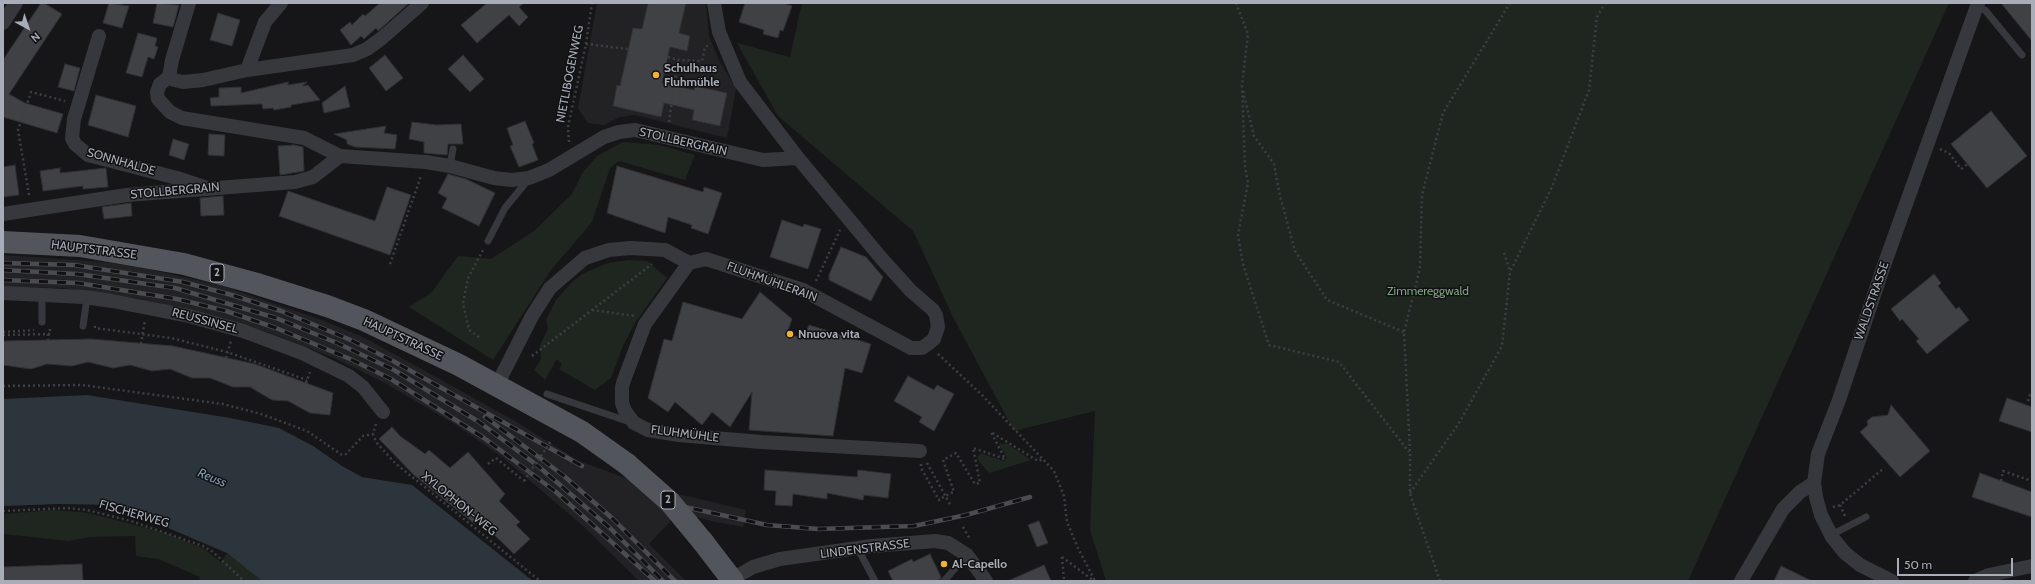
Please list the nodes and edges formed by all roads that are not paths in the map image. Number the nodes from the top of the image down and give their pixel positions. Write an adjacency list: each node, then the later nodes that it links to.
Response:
1 (16, 3): 7 (street)
2 (189, 3): 11 (street)
3 (281, 3): 10 (street)
4 (422, 3): 10 (street)
5 (714, 3): 14 (street, FLUHMÜHLERAIN)
6 (1978, 5): 9 (lane); 32 (street, WALDSTRASSE)
7 (3, 23)
8 (99, 36): 17 (street, SONNHALDE)
9 (2022, 55)
10 (246, 70): 11 (street)
11 (169, 77): 13 (street, STOLLBERGRAIN)
12 (453, 149): 15 (lane)
13 (340, 156): 15 (street, STOLLBERGRAIN); 17 (street, STOLLBERGRAIN)
14 (798, 158): 16 (street, STOLLBERGRAIN); 21 (street, FLUHMÜHLERAIN)
15 (450, 166): 16 (street, STOLLBERGRAIN)
16 (529, 178): 19 (lane)
17 (207, 188): 18 (street, STOLLBERGRAIN)
18 (3, 214)
19 (488, 241)
20 (3, 242): 27 (main road, HAUPTSTRASSE / 2)
21 (689, 263): 27 (street); 30 (street, FLUHMÜHLE)
22 (3, 293): 23 (street, REUSSINSEL)
23 (42, 295): 24 (street, REUSSINSEL); 25 (lane)
24 (92, 298): 26 (lane); 29 (street, REUSSINSEL)
25 (42, 322)
26 (83, 326)
27 (504, 391): 38 (main road, HAUPTSTRASSE / 2, bridge)
28 (548, 394): 30 (lane)
29 (383, 412)
30 (634, 423): 31 (street, FLUHMÜHLE)
31 (920, 451)
32 (1814, 484): 34 (street); 42 (street)
33 (1866, 517): 34 (lane)
34 (1831, 535): 43 (street)
35 (858, 549): 36 (street, LINDENSTRASSE); 38 (street, LINDENSTRASSE); 39 (lane)
36 (967, 555): 40 (lane); 41 (street, LINDENSTRASSE)
37 (2032, 566): 44 (street)
38 (732, 580)
39 (875, 581)
40 (944, 581)
41 (986, 581)
42 (1741, 581)
43 (1892, 581)
44 (1975, 581)

